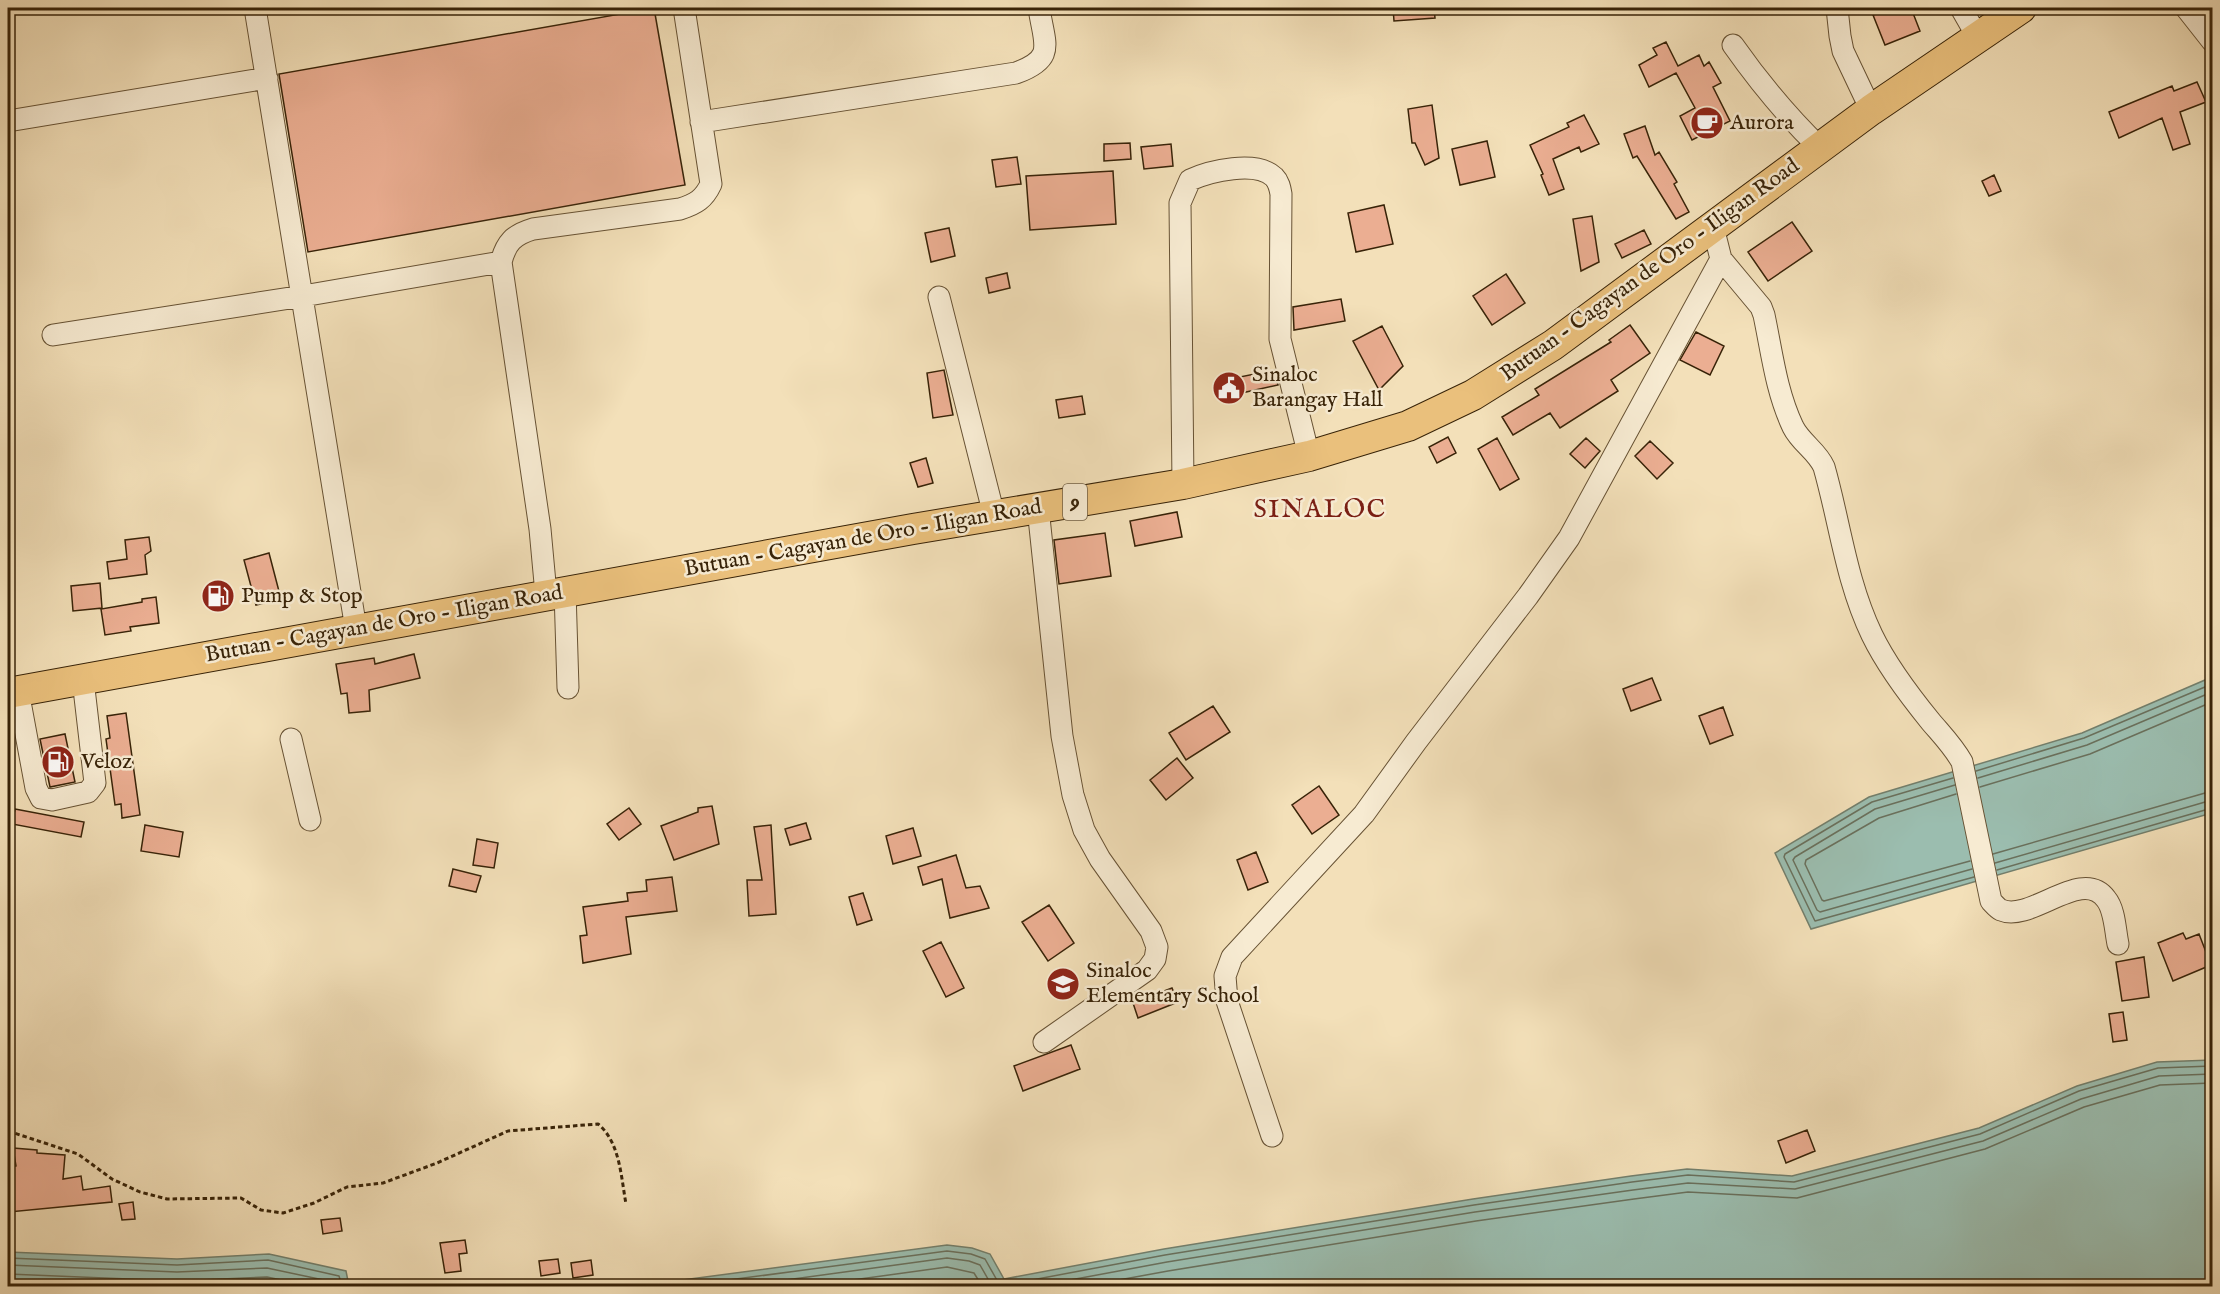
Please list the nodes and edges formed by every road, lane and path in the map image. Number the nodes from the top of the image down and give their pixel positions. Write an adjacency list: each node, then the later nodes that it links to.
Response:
1 (255, 8): 11 (street)
2 (684, 8): 14 (street)
3 (1039, 8): 14 (street)
4 (1838, 8): 12 (street)
5 (1961, 8): 8 (street)
6 (2021, 8): 8 (highway, Butuan - Cagayan de Oro - Iligan Road / 9)
7 (2186, 8): 9 (street)
8 (1977, 36): 12 (highway, Butuan - Cagayan de Oro - Iligan Road / 9)
9 (2212, 41)
10 (1733, 45): 15 (street)
11 (267, 78): 13 (street); 19 (street)
12 (1871, 110): 15 (highway, Butuan - Cagayan de Oro - Iligan Road / 9)
13 (8, 121)
14 (701, 122): 18 (street)
15 (1820, 148): 16 (highway, Butuan - Cagayan de Oro - Iligan Road / 9)
16 (1713, 227): 17 (street); 22 (highway, Butuan - Cagayan de Oro - Iligan Road / 9)
17 (1721, 259): 33 (street); 36 (street)
18 (501, 262): 19 (street); 26 (street)
19 (303, 296): 21 (street); 27 (street)
20 (939, 297): 25 (street)
21 (53, 335)
22 (1309, 456): 23 (highway, Butuan - Cagayan de Oro - Iligan Road / 9); 23 (street)
23 (1183, 484): 24 (highway, Butuan - Cagayan de Oro - Iligan Road / 9)
24 (1038, 508): 25 (highway, Butuan - Cagayan de Oro - Iligan Road / 9); 34 (street)
25 (994, 515): 26 (highway, Butuan - Cagayan de Oro - Iligan Road / 9)
26 (556, 593): 27 (highway, Butuan - Cagayan de Oro - Iligan Road / 9); 29 (street)
27 (356, 629): 28 (highway, Butuan - Cagayan de Oro - Iligan Road / 9)
28 (83, 680): 30 (highway, Butuan - Cagayan de Oro - Iligan Road / 9); 30 (street)
29 (568, 688)
30 (13, 692)
31 (291, 739): 32 (street)
32 (310, 820)
33 (2118, 944)
34 (1044, 1041)
35 (8, 1132): 37 (path)
36 (1272, 1136)
37 (626, 1203)

